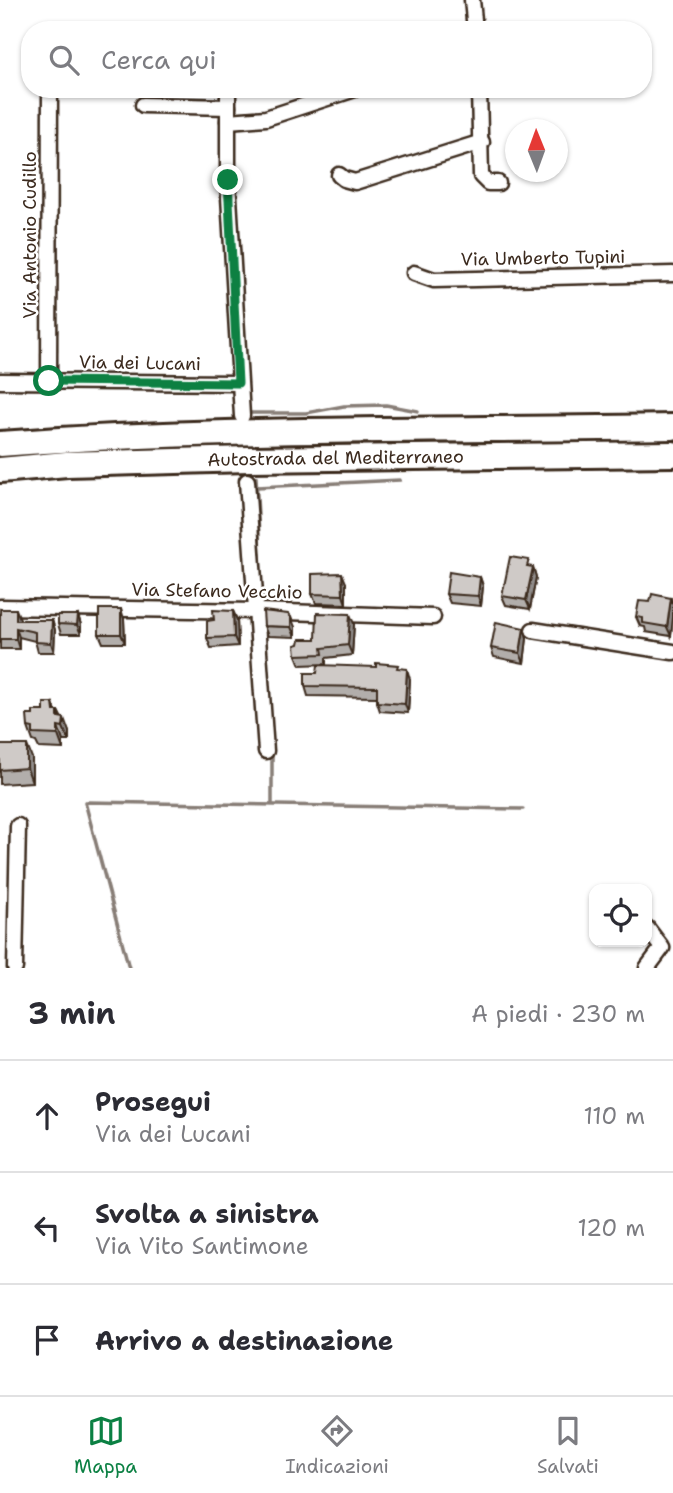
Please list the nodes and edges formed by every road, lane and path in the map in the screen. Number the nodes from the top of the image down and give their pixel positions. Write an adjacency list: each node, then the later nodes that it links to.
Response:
1 (472, 0): 2 (street)
2 (474, 21)
3 (51, 98): 15 (street, Via Antonio Cudillo)
4 (228, 98): 8 (street)
5 (326, 98): 8 (street)
6 (480, 98): 9 (street)
7 (143, 105): 8 (street)
8 (228, 114): 16 (street)
9 (482, 142): 10 (street); 11 (street)
10 (339, 174)
11 (498, 183)
12 (414, 273): 13 (street, Via Umberto Tupini)
13 (673, 274)
14 (0, 381): 15 (street, Via dei Lucani)
15 (49, 381): 16 (street, Via dei Lucani)
16 (238, 383): 17 (street)
17 (242, 416)
18 (673, 427): 19 (highway, Autostrada del Mediterraneo)
19 (0, 444)
20 (673, 454): 21 (highway, Autostrada del Mediterraneo)
21 (0, 470)
22 (247, 481): 24 (street)
23 (0, 607): 24 (street, Via Stefano Vecchio)
24 (257, 611): 25 (street, Via Stefano Vecchio); 28 (street)
25 (433, 617)
26 (533, 630): 27 (street)
27 (673, 652)
28 (267, 751)
29 (18, 826): 31 (street)
30 (652, 935): 32 (street)
31 (15, 968)
32 (647, 968)

